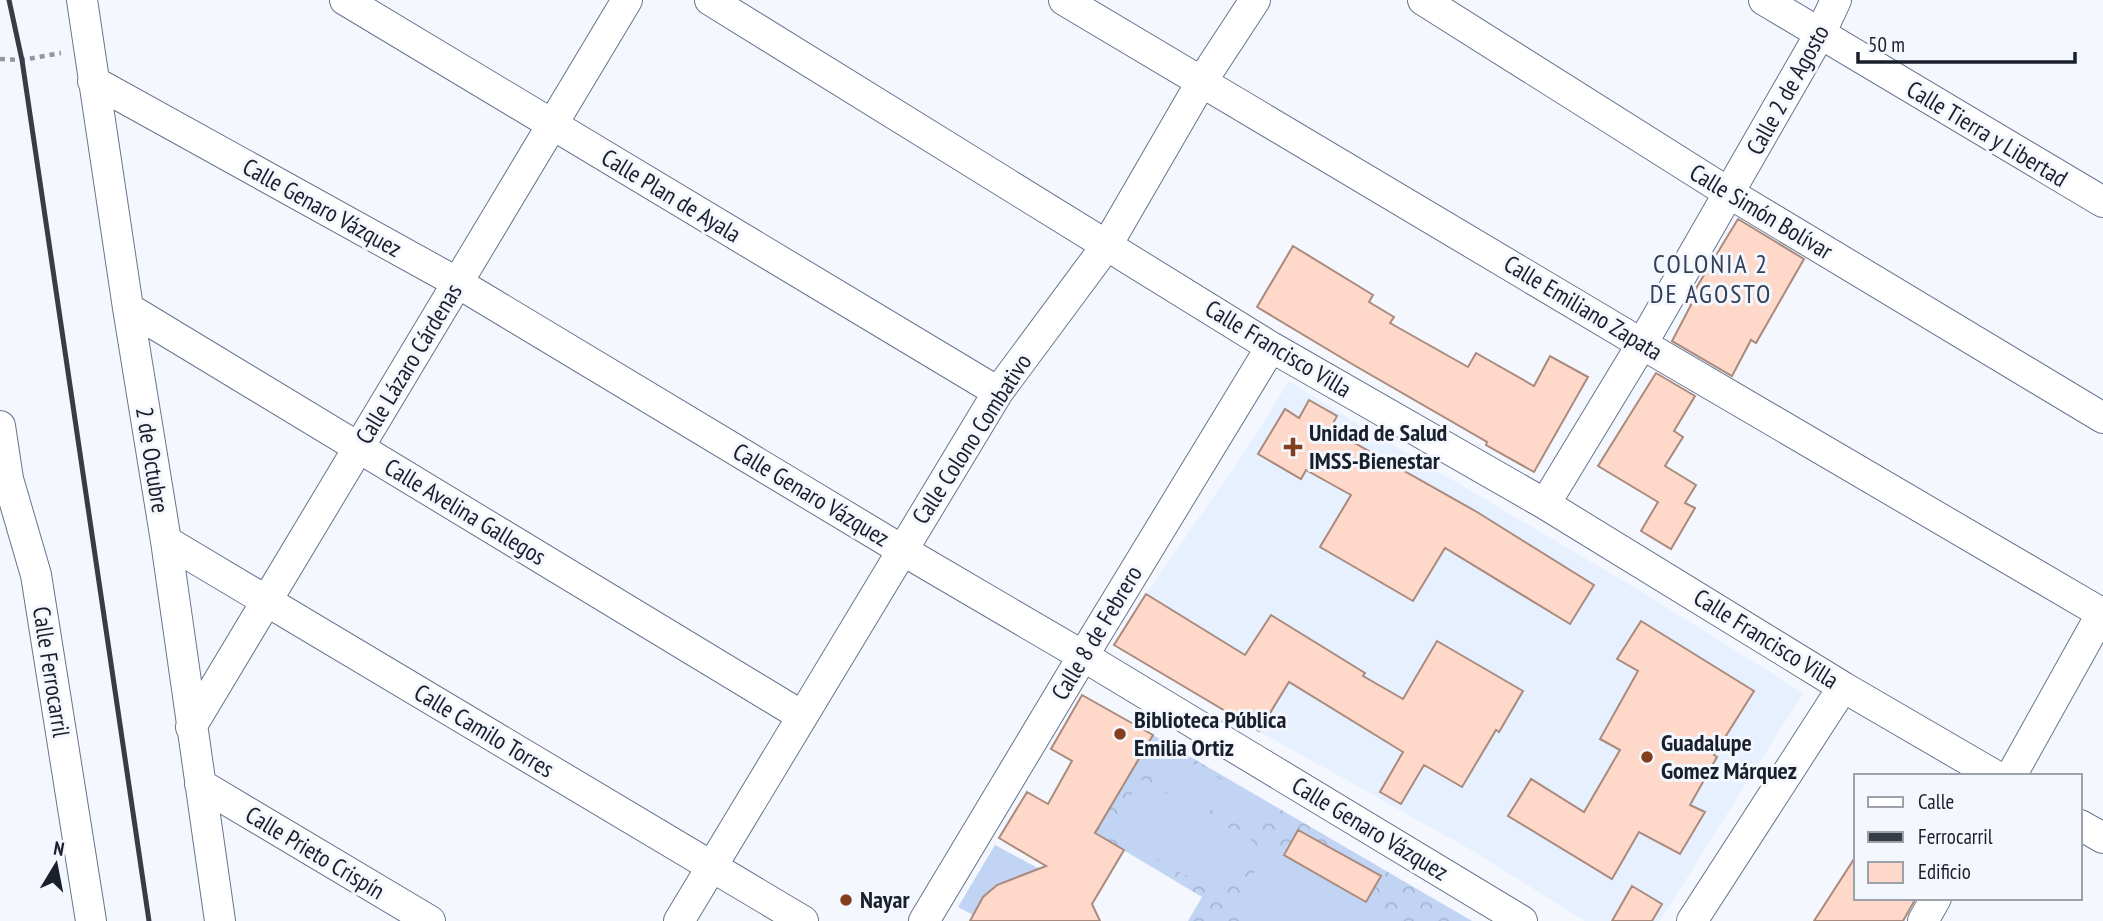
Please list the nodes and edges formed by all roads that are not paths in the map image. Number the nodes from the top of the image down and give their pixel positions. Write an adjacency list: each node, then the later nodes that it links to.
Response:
1 (82, 0): 11 (street, 2 de Octubre)
2 (345, 0): 13 (street, Calle Plan de Ayala)
3 (627, 0): 13 (street, Calle Lázaro Cárdenas)
4 (710, 0): 16 (street, Calle Francisco Villa)
5 (1064, 0): 12 (street, Calle Emiliano Zapata)
6 (1255, 0): 12 (street, Calle Colono Combativo)
7 (1423, 0): 14 (street, Calle Simón Bolívar)
8 (1764, 0): 10 (street, Calle Tierra y Libertad)
9 (1836, 0): 10 (street, Calle 2 de Agosto)
10 (1820, 34): 14 (street, Calle 2 de Agosto); 15 (street, Calle Tierra y Libertad)
11 (93, 82): 17 (street, Calle Genaro Vázquez); 18 (street, 2 de Octubre)
12 (1202, 82): 16 (street, Calle Colono Combativo); 19 (street, Calle Emiliano Zapata)
13 (552, 124): 17 (street, Calle Lázaro Cárdenas); 21 (street, Calle Plan de Ayala)
14 (1729, 193): 19 (street, Calle 2 de Agosto); 22 (street, Calle Simón Bolívar)
15 (2103, 202)
16 (1107, 245): 20 (street, Calle Francisco Villa); 21 (street, Calle Colono Combativo)
17 (458, 283): 24 (street, Calle Lázaro Cárdenas); 28 (street, Calle Genaro Vázquez)
18 (128, 308): 24 (street, Calle Avelina Gallegos); 27 (street, 2 de Octubre)
19 (1642, 344): 26 (street, Calle 2 de Agosto); 30 (street, Calle Emiliano Zapata)
20 (1271, 347): 26 (street, Calle Francisco Villa); 31 (street, Calle 8 de Febrero)
21 (998, 392): 28 (street, Calle Colono Combativo)
22 (2103, 418)
23 (0, 426): 25 (street, Calle Ferrocarril)
24 (359, 448): 29 (street, Calle Lázaro Cárdenas); 33 (street, Calle Avelina Gallegos)
25 (4, 479): 42 (street, Calle Ferrocarril)
26 (1545, 504): 32 (street, Calle Francisco Villa)
27 (166, 541): 29 (street, Calle Camilo Torres); 34 (street, 2 de Octubre)
28 (902, 550): 31 (street, Calle Genaro Vázquez); 33 (street, Calle Colono Combativo)
29 (267, 601): 34 (street, Calle Lázaro Cárdenas); 40 (street, Calle Camilo Torres)
30 (2103, 613): 36 (street)
31 (1083, 656): 47 (street, Calle 8 de Febrero); 48 (street, Calle Genaro Vázquez)
32 (1843, 687): 35 (street, Calle Francisco Villa); 49 (street)
33 (802, 716): 40 (street, Calle Colono Combativo)
34 (191, 727): 37 (street, 2 de Octubre)
35 (1993, 774)
36 (2012, 774)
37 (200, 784): 43 (street, 2 de Octubre); 44 (street, Calle Prieto Crispín)
38 (2082, 826): 39 (street)
39 (2103, 838)
40 (711, 867): 45 (street, Calle Colono Combativo); 46 (street, Calle Camilo Torres)
41 (1936, 900): 50 (street)
42 (91, 921)
43 (220, 921)
44 (430, 921)
45 (679, 921)
46 (803, 921)
47 (924, 921)
48 (1522, 921)
49 (1692, 921)
50 (1923, 921)

